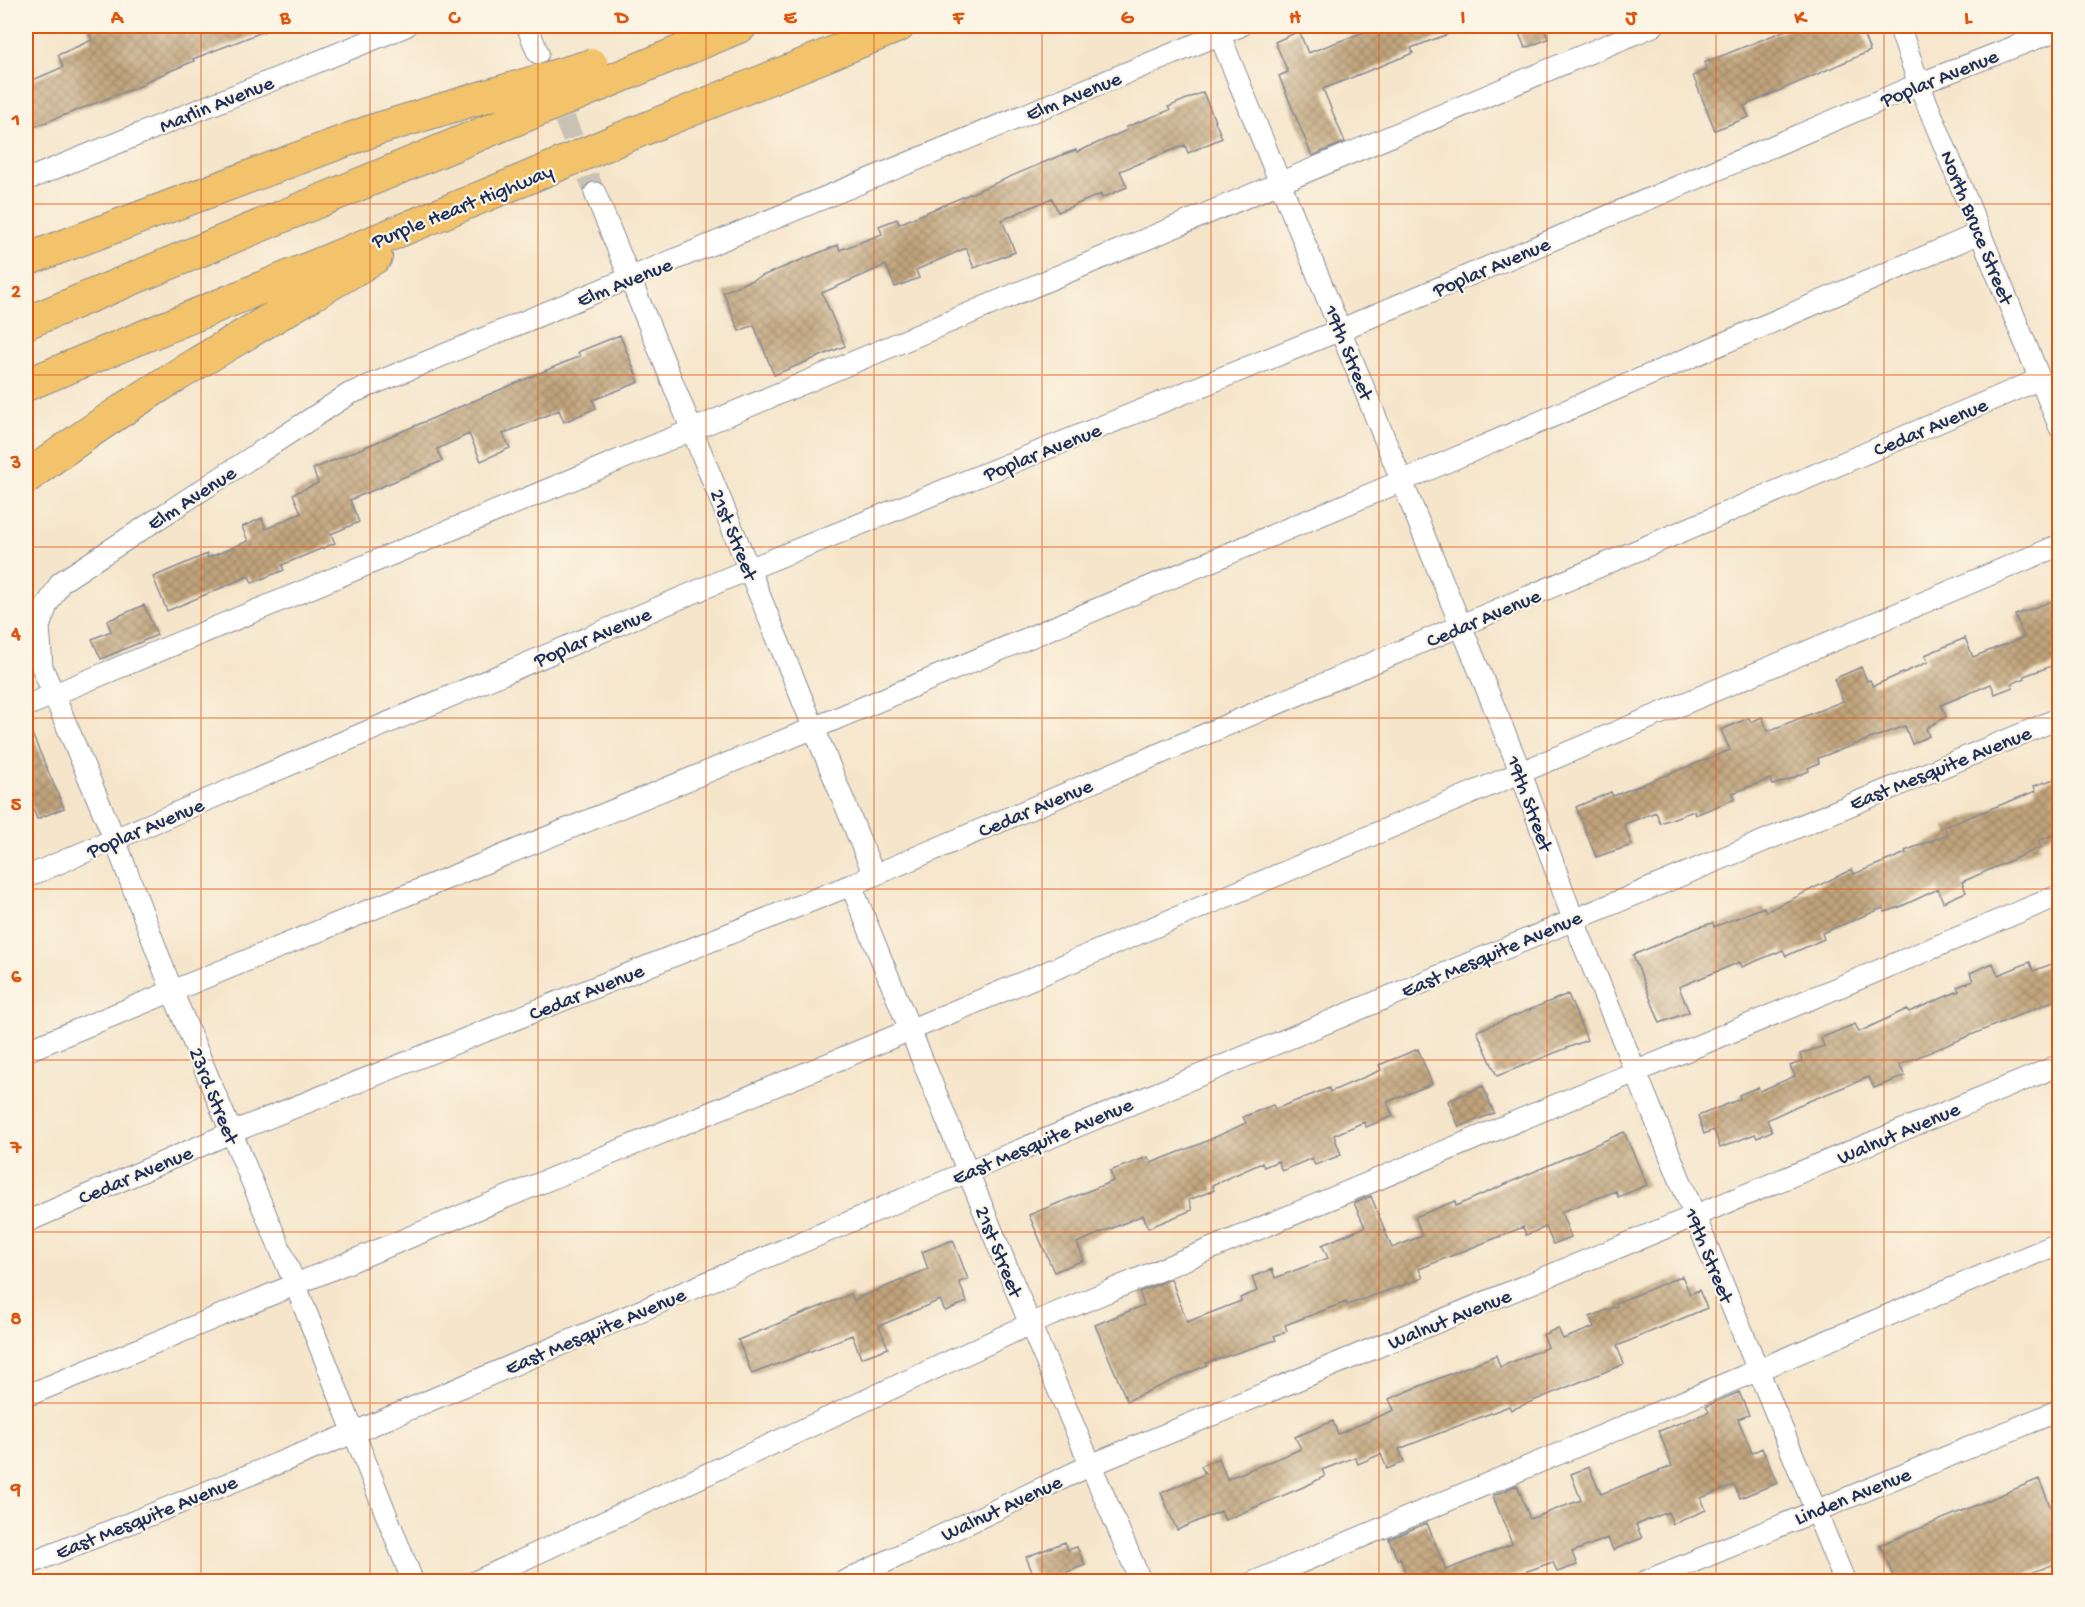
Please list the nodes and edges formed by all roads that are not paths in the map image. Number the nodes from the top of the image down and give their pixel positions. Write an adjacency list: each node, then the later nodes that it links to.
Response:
1 (406, 26): 14 (street, Marlin Avenue)
2 (527, 26): 11 (street)
3 (724, 26): 12 (highway)
4 (741, 26): 12 (highway)
5 (899, 26): 17 (highway, Purple Heart Highway, bridge)
6 (1240, 26): 10 (street, Elm Avenue)
7 (1653, 26): 15 (street)
8 (1899, 26): 13 (street, North Bruce Street)
9 (2060, 29): 13 (street, Poplar Avenue)
10 (1218, 30): 15 (street, 19th Street); 20 (street, Elm Avenue)
11 (538, 53)
12 (596, 75): 19 (highway, bridge); 21 (highway, bridge)
13 (1919, 84): 18 (street, North Bruce Street); 22 (street, Poplar Avenue)
14 (26, 180)
15 (1281, 183): 22 (street, 19th Street); 26 (street)
16 (595, 193): 20 (street, 21st Street)
17 (467, 203): 24 (highway, Purple Heart Highway); 27 (highway)
18 (1980, 233): 23 (street, North Bruce Street); 28 (street)
19 (26, 260)
20 (630, 278): 26 (street, 21st Street); 31 (street, Elm Avenue)
21 (26, 323)
22 (1340, 330): 28 (street, 19th Street); 30 (street, Poplar Avenue)
23 (2040, 379): 25 (street, North Bruce Street); 32 (street, Cedar Avenue)
24 (26, 385)
25 (2060, 428)
26 (692, 430): 30 (street, 21st Street); 33 (street)
27 (26, 478)
28 (1402, 481): 32 (street, 19th Street); 36 (street)
29 (2060, 545): 37 (street)
30 (749, 569): 36 (street, 21st Street); 38 (street, Poplar Avenue)
31 (47, 604): 33 (street, 23rd Street)
32 (1459, 627): 37 (street, 19th Street); 39 (street, Cedar Avenue)
33 (53, 694): 34 (street); 38 (street, 23rd Street)
34 (26, 706)
35 (2060, 718): 43 (street, East Mesquite Avenue)
36 (814, 728): 39 (street, 21st Street); 44 (street)
37 (1521, 773): 43 (street, 19th Street); 45 (street)
38 (115, 840): 40 (street, Poplar Avenue); 44 (street, 23rd Street)
39 (874, 875): 41 (street, Cedar Avenue)
40 (26, 877)
41 (850, 885): 45 (street, 21st Street); 49 (street, Cedar Avenue)
42 (2060, 895): 48 (street)
43 (1573, 919): 48 (street, 19th Street); 50 (street, East Mesquite Avenue)
44 (172, 991): 46 (street); 49 (street, 23rd Street)
45 (910, 1030): 50 (street, 21st Street); 54 (street)
46 (26, 1051)
47 (2060, 1065): 51 (street, Walnut Avenue)
48 (1635, 1072): 51 (street, 19th Street); 55 (street)
49 (230, 1133): 52 (street, Cedar Avenue); 54 (street, 23rd Street)
50 (967, 1172): 55 (street, 21st Street); 59 (street, East Mesquite Avenue)
51 (1694, 1217): 56 (street, 19th Street); 60 (street, Walnut Avenue)
52 (26, 1222)
53 (2060, 1244): 56 (street)
54 (295, 1284): 57 (street); 59 (street, 23rd Street)
55 (1030, 1324): 60 (street, 21st Street); 65 (street)
56 (1758, 1370): 61 (street, 19th Street); 67 (street)
57 (26, 1396)
58 (2060, 1410): 61 (street, Linden Avenue)
59 (353, 1433): 62 (street, East Mesquite Avenue); 64 (street, 23rd Street)
60 (1091, 1465): 63 (street, Walnut Avenue); 66 (street, 21st Street)
61 (1816, 1510): 68 (street, Linden Avenue); 69 (street, 19th Street)
62 (26, 1565)
63 (850, 1580)
64 (413, 1581)
65 (475, 1581)
66 (1141, 1581)
67 (1254, 1581)
68 (1644, 1581)
69 (1845, 1581)

